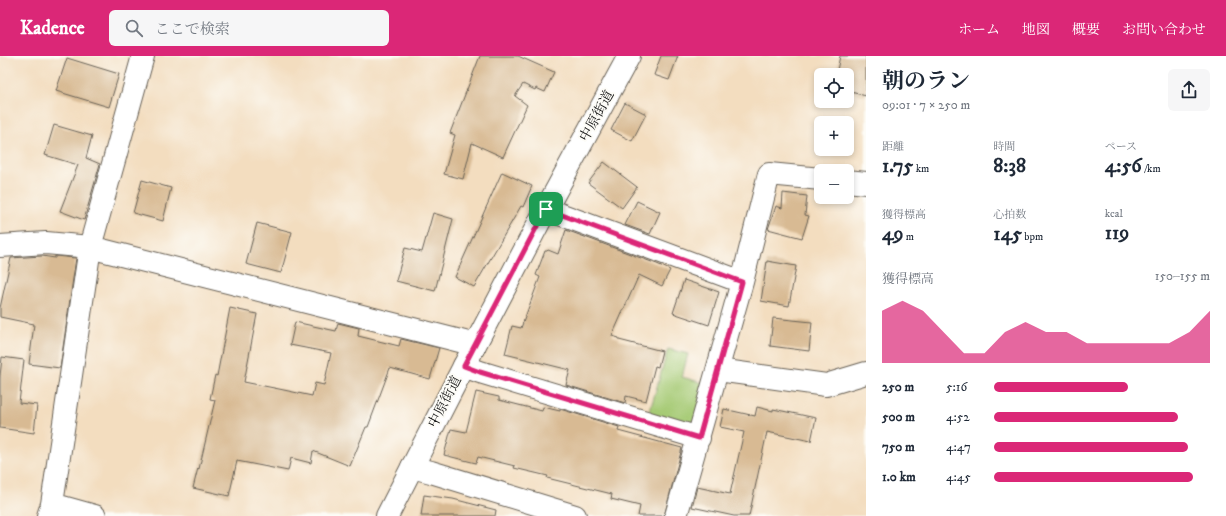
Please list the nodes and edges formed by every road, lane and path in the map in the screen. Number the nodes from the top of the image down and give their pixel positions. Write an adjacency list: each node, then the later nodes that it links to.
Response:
1 (143, 56): 8 (street)
2 (629, 56): 6 (street, 中原街道)
3 (814, 178): 9 (street)
4 (854, 182): 5 (street)
5 (866, 183)
6 (546, 209): 9 (street); 10 (street, 中原街道)
7 (0, 246): 8 (street)
8 (90, 247): 10 (street); 16 (street)
9 (742, 282): 12 (street)
10 (474, 347): 11 (street, 中原街道)
11 (464, 366): 14 (street); 15 (street, 中原街道)
12 (718, 370): 13 (street); 14 (street)
13 (866, 373)
14 (699, 438): 20 (street)
15 (412, 467): 18 (street, 中原街道); 19 (street)
16 (50, 510): 17 (street)
17 (96, 516)
18 (387, 516)
19 (574, 516)
20 (676, 516)

